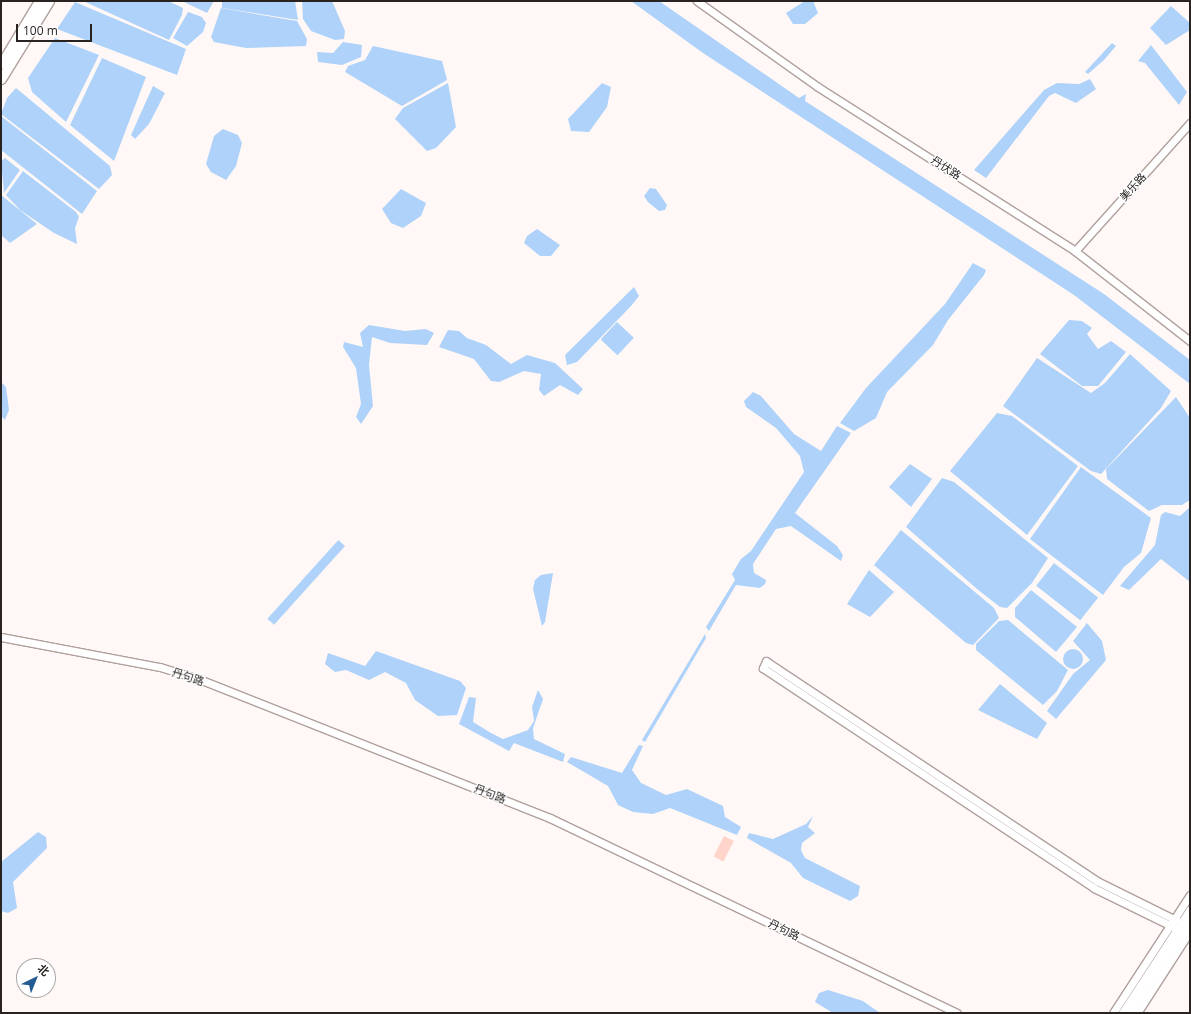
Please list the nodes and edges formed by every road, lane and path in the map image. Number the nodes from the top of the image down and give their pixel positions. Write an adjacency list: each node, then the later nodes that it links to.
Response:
1 (40, 1): 4 (highway)
2 (49, 1): 5 (highway)
3 (697, 1): 7 (main road, 丹伏路)
4 (1, 64)
5 (1, 79)
6 (1190, 123): 7 (main road, 美乐路)
7 (1075, 251): 8 (main road, 丹伏路)
8 (1190, 341)
9 (1, 637): 14 (main road, 丹句路)
10 (1190, 895): 12 (main road)
11 (1190, 909): 13 (main road)
12 (1172, 922): 12 (main road); 13 (main road); 15 (main road)
13 (1186, 928): 16 (main road); 17 (main road); 18 (main road)
14 (957, 1013)
15 (1113, 1013)
16 (1122, 1013)
17 (1129, 1013)
18 (1137, 1013)

